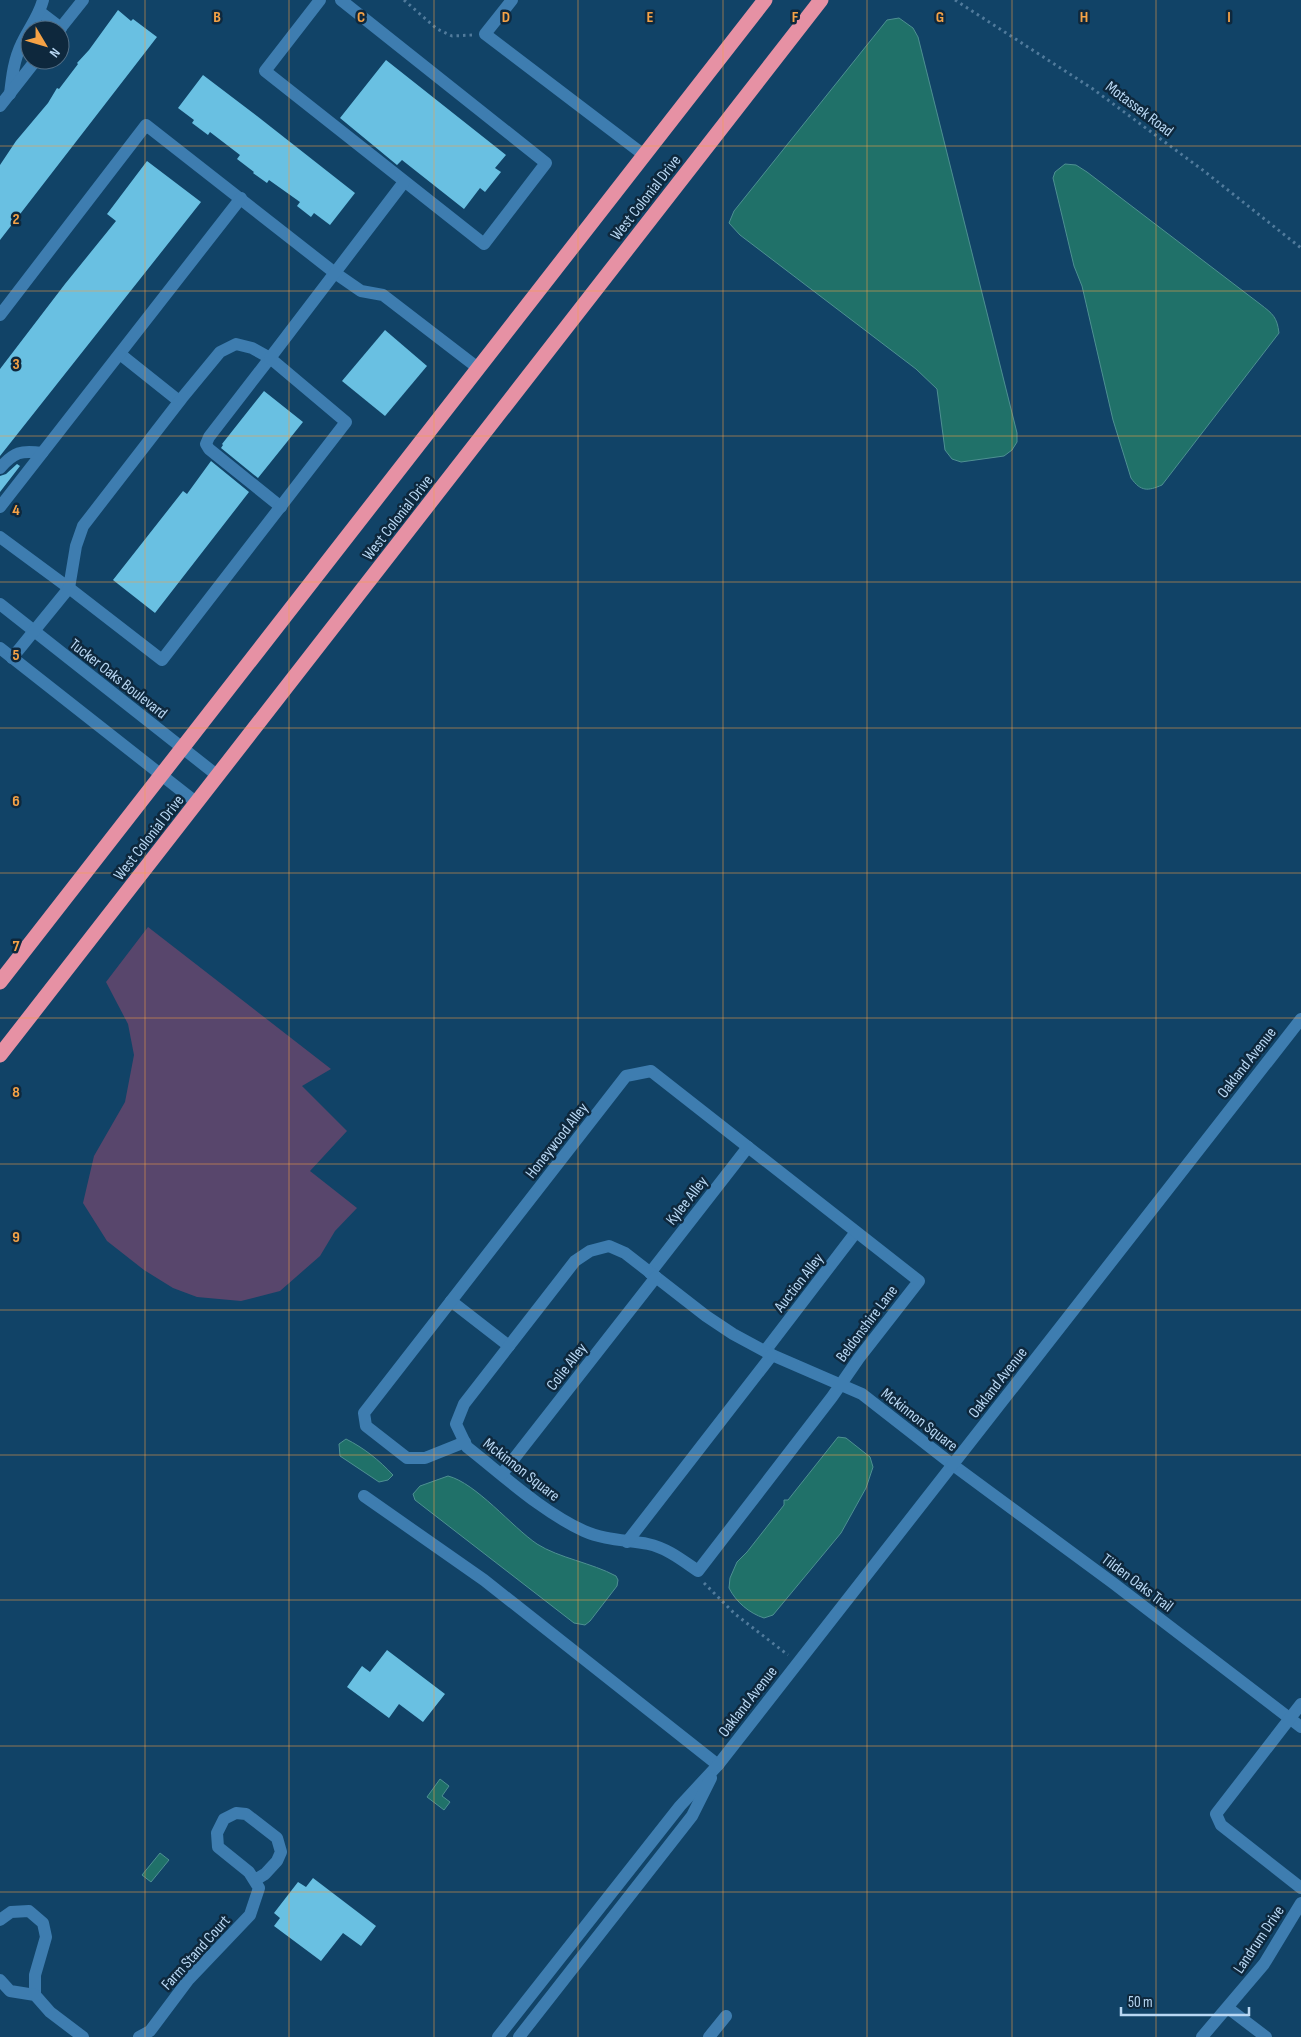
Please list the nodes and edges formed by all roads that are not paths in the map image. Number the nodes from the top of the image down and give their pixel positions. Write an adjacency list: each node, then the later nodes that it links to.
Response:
1 (83, 0): 9 (street)
2 (320, 0): 14 (street)
3 (341, 0): 14 (street)
4 (512, 0): 13 (street)
5 (765, 0): 13 (highway, West Colonial Drive)
6 (821, 0): 34 (highway, West Colonial Drive)
7 (41, 6): 8 (street); 11 (street)
8 (53, 20)
9 (67, 20)
10 (28, 70): 11 (street)
11 (10, 94): 12 (street)
12 (0, 106)
13 (644, 155): 20 (highway, West Colonial Drive)
14 (404, 182): 16 (street)
15 (241, 198): 16 (street); 17 (street); 18 (street)
16 (335, 273): 19 (street); 20 (street)
17 (0, 315)
18 (120, 354): 21 (street); 22 (street)
19 (270, 358): 21 (street); 25 (street); 25 (street)
20 (478, 368): 32 (highway, West Colonial Drive)
21 (179, 401): 27 (street)
22 (42, 453): 23 (street); 24 (street)
23 (0, 468)
24 (0, 507)
25 (281, 507): 27 (street)
26 (0, 537): 27 (street)
27 (69, 588): 29 (street)
28 (0, 604): 29 (street, Tucker Oaks Boulevard)
29 (34, 631): 31 (street); 32 (street, Tucker Oaks Boulevard)
30 (0, 648): 31 (street)
31 (12, 658): 33 (street)
32 (183, 748): 33 (highway, West Colonial Drive); 34 (street, Tucker Oaks Boulevard)
33 (162, 775): 35 (street); 36 (highway, West Colonial Drive)
34 (218, 776): 35 (highway, West Colonial Drive)
35 (198, 803): 38 (highway, West Colonial Drive)
36 (0, 982)
37 (1301, 1019): 48 (street, Oakland Avenue)
38 (0, 1056)
39 (748, 1147): 40 (street, Honeywood Alley); 41 (street, Kylee Alley); 43 (street, Honeywood Alley)
40 (856, 1232): 42 (street, Honeywood Alley); 45 (street, Auction Alley)
41 (653, 1275): 44 (street, Mckinnon Square); 45 (street, Mckinnon Square); 49 (street, Colie Alley)
42 (919, 1281): 46 (street, Beldonshire Lane)
43 (451, 1301): 44 (street); 47 (street, Honeywood Alley)
44 (509, 1346): 47 (street, Mckinnon Square)
45 (768, 1353): 46 (street, Mckinnon Square); 51 (street, Auction Alley)
46 (841, 1385): 48 (street, Mckinnon Square); 51 (street, Mckinnon Square)
47 (465, 1442): 49 (street, Mckinnon Square)
48 (953, 1465): 53 (street, Tilden Oaks Trail); 55 (street, Oakland Avenue)
49 (502, 1474): 51 (street, Mckinnon Square)
50 (364, 1496): 55 (street)
51 (626, 1542)
52 (1301, 1704): 53 (street)
53 (1290, 1718): 54 (street, Tilden Oaks Trail); 57 (street)
54 (1301, 1727)
55 (718, 1765): 66 (street, Oakland Avenue); 67 (street, Oakland Avenue)
56 (255, 1880): 56 (street); 65 (street, Farm Stand Court)
57 (1301, 1888)
58 (1301, 1903): 62 (street, Landrum Drive)
59 (0, 1920): 61 (street)
60 (0, 1980): 61 (street)
61 (35, 1995): 64 (street)
62 (1228, 2008): 69 (street, Landrum Drive); 70 (street)
63 (726, 2016): 68 (street)
64 (83, 2037)
65 (139, 2037)
66 (498, 2037)
67 (519, 2037)
68 (709, 2037)
69 (1202, 2037)
70 (1266, 2037)

